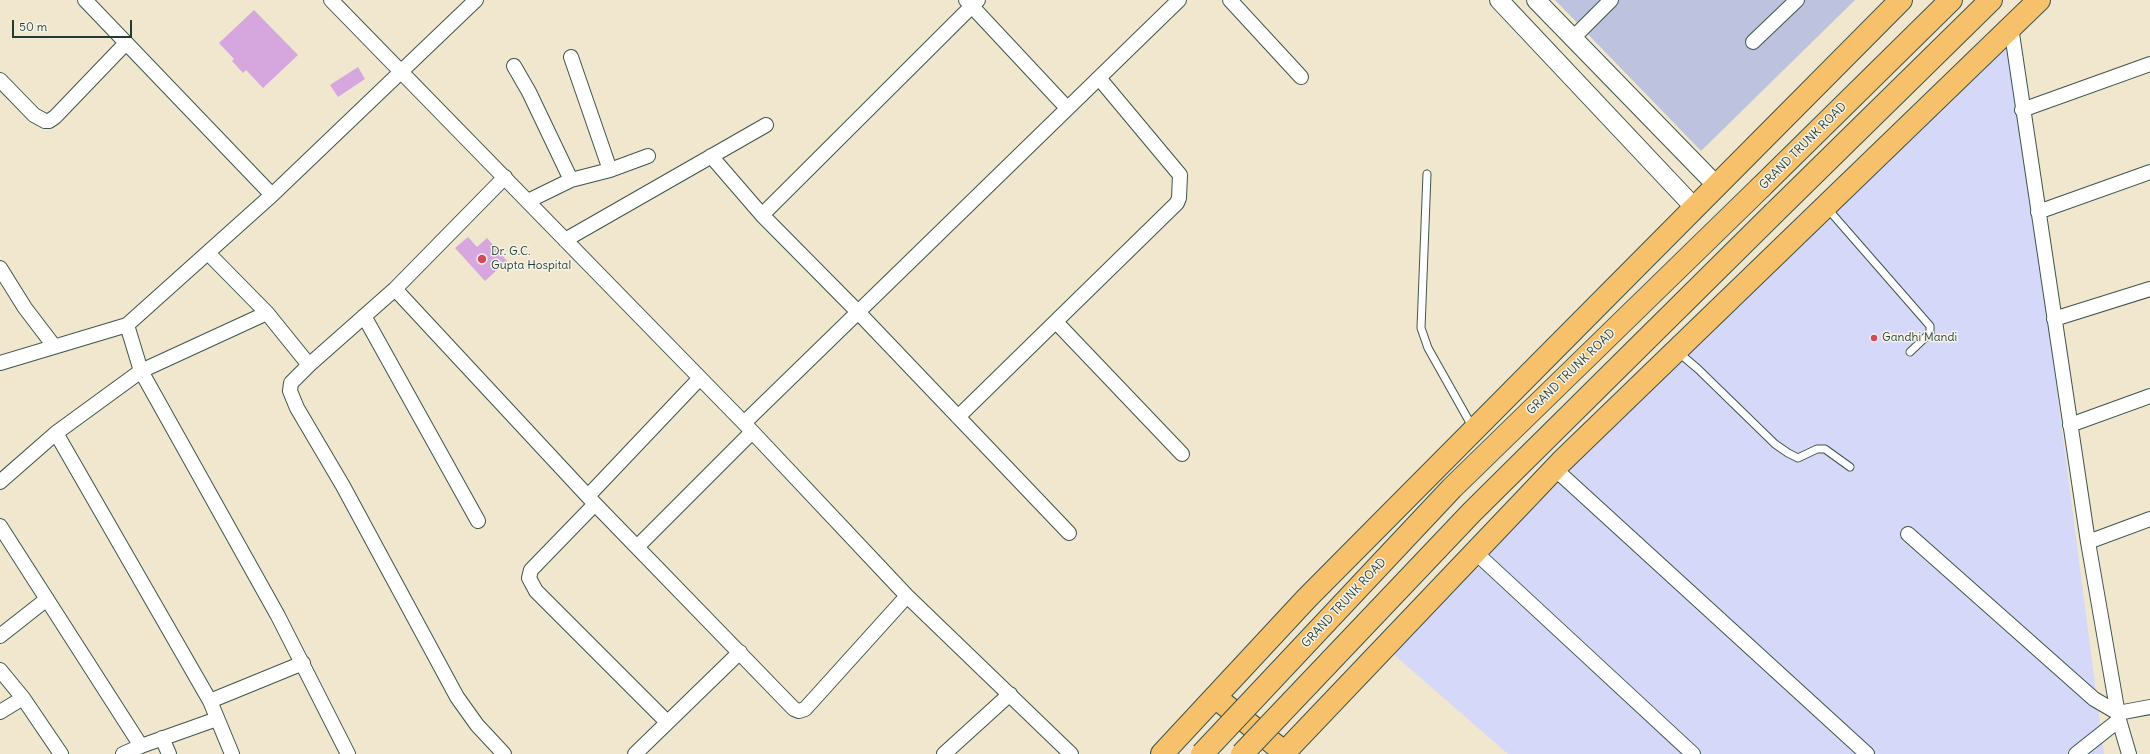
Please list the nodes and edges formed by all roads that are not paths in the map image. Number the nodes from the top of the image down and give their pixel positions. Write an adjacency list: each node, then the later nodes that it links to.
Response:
1 (85, 0): 18 (street)
2 (332, 0): 22 (street)
3 (476, 0): 22 (street)
4 (1179, 0): 24 (street)
5 (1230, 0): 23 (street)
6 (1499, 0): 40 (street)
7 (1536, 0): 16 (street)
8 (1611, 0): 16 (street)
9 (1797, 0): 17 (street)
10 (1901, 0): 36 (highway)
11 (1951, 0): 108 (highway, GRAND TRUNK ROAD, bridge)
12 (1991, 0): 109 (highway, bridge)
13 (2039, 0): 15 (highway)
14 (972, 2): 26 (street); 42 (street)
15 (2011, 27): 27 (street); 39 (highway)
16 (1573, 38): 36 (street)
17 (1753, 42)
18 (126, 43): 25 (street); 37 (street)
19 (571, 58): 31 (street)
20 (2150, 64): 27 (street)
21 (514, 66): 35 (street)
22 (402, 72): 34 (street); 37 (street)
23 (1302, 77)
24 (1099, 78): 26 (street); 52 (street)
25 (0, 80)
26 (1067, 108): 48 (street)
27 (2022, 110): 41 (street)
28 (766, 125): 30 (street)
29 (648, 156): 31 (street)
30 (711, 156): 42 (street); 43 (street)
31 (610, 170): 35 (street)
32 (2150, 172): 41 (street)
33 (1427, 174): 65 (lane)
34 (505, 177): 38 (street); 46 (street)
35 (571, 180): 38 (street)
36 (1716, 185): 40 (highway)
37 (272, 195): 44 (street)
38 (528, 202): 43 (street)
39 (1826, 206): 55 (highway); 56 (lane)
40 (1694, 207): 65 (highway)
41 (2038, 212): 51 (street)
42 (762, 215): 48 (street)
43 (565, 240): 60 (street)
44 (208, 252): 49 (street); 53 (street)
45 (0, 268): 54 (street)
46 (395, 289): 50 (street); 71 (street)
47 (2150, 289): 51 (street)
48 (857, 311): 62 (street); 64 (street)
49 (267, 312): 58 (street); 59 (street)
50 (364, 316): 58 (street); 73 (street)
51 (2054, 319): 63 (street)
52 (1056, 322): 62 (street); 67 (street)
53 (127, 325): 54 (street); 59 (street)
54 (54, 346): 57 (street)
55 (1676, 351): 68 (lane); 69 (highway)
56 (1910, 352)
57 (0, 363)
58 (309, 365): 103 (street)
59 (141, 370): 66 (street); 84 (street)
60 (700, 378): 64 (street); 71 (street)
61 (2150, 396): 63 (street)
62 (958, 417): 75 (street)
63 (2070, 425): 77 (street)
64 (748, 428): 78 (street); 80 (street)
65 (1474, 430): 87 (highway)
66 (56, 433): 70 (street); 89 (street)
67 (1182, 454)
68 (1850, 467)
69 (1555, 468): 79 (highway); 111 (street)
70 (0, 482)
71 (592, 500): 78 (street); 94 (street)
72 (2150, 519): 77 (street)
73 (478, 520)
74 (0, 526): 81 (street)
75 (1069, 533)
76 (1908, 534): 92 (street)
77 (2088, 542): 92 (street)
78 (637, 547): 83 (street)
79 (1475, 552): 97 (highway); 110 (street)
80 (907, 596): 83 (street); 86 (street)
81 (47, 599): 82 (street); 96 (street)
82 (0, 636)
83 (740, 652): 94 (street)
84 (303, 663): 89 (street); 102 (street)
85 (0, 670): 88 (street)
86 (1010, 694): 105 (street); 106 (street)
87 (1215, 697): 97 (highway); 107 (highway)
88 (23, 698): 91 (street); 98 (street)
89 (210, 701): 93 (street)
90 (2150, 707): 92 (street)
91 (0, 712)
92 (2119, 717): 112 (street); 113 (street)
93 (217, 719): 95 (street); 101 (street)
94 (667, 722): 104 (street)
95 (162, 738): 96 (street); 100 (street)
96 (141, 746): 99 (street)
97 (1283, 753)
98 (61, 754)
99 (123, 754)
100 (169, 754)
101 (232, 754)
102 (348, 754)
103 (504, 754)
104 (635, 754)
105 (944, 754)
106 (1071, 754)
107 (1162, 754)
108 (1202, 754)
109 (1242, 754)
110 (1693, 754)
111 (1867, 754)
112 (2076, 754)
113 (2129, 754)

